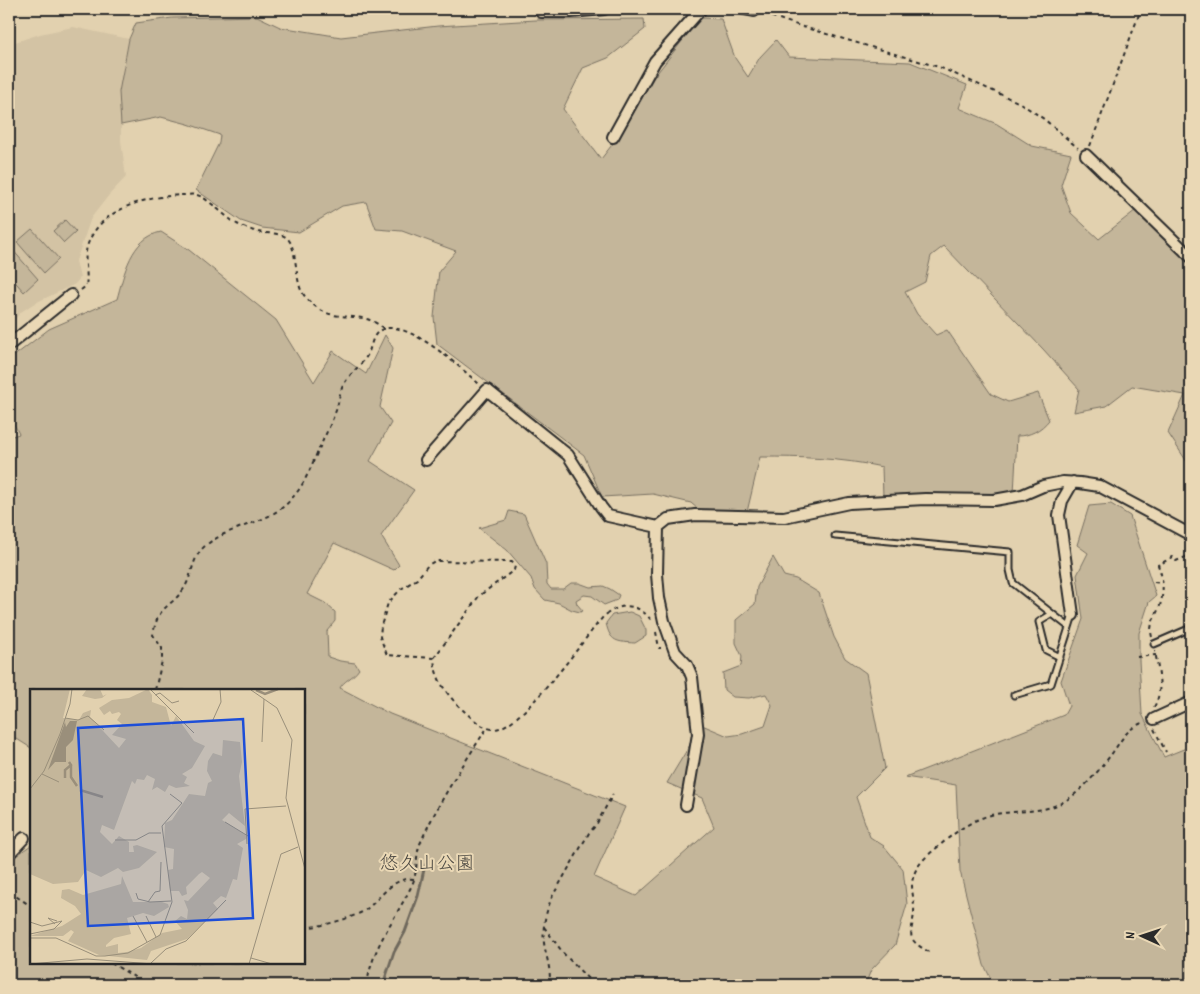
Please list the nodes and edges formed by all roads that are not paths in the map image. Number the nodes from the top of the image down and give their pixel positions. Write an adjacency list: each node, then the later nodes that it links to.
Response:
1 (540, 9): 2 (street)
2 (604, 9)
3 (701, 9): 4 (street)
4 (612, 138)
5 (1086, 155): 6 (street)
6 (1191, 257)
7 (71, 295): 8 (street)
8 (9, 345)
9 (426, 460): 11 (street)
10 (1073, 482): 11 (street); 12 (street); 15 (street)
11 (658, 527): 23 (street)
12 (1191, 535)
13 (835, 536): 14 (lane)
14 (1052, 614): 16 (lane); 19 (lane)
15 (1073, 615): 16 (lane)
16 (1069, 627): 19 (lane)
17 (1191, 628): 18 (lane)
18 (1154, 644)
19 (1060, 657): 20 (lane)
20 (1014, 695)
21 (1191, 702): 22 (street)
22 (1154, 719)
23 (686, 805)
24 (24, 838): 25 (street)
25 (9, 854)

